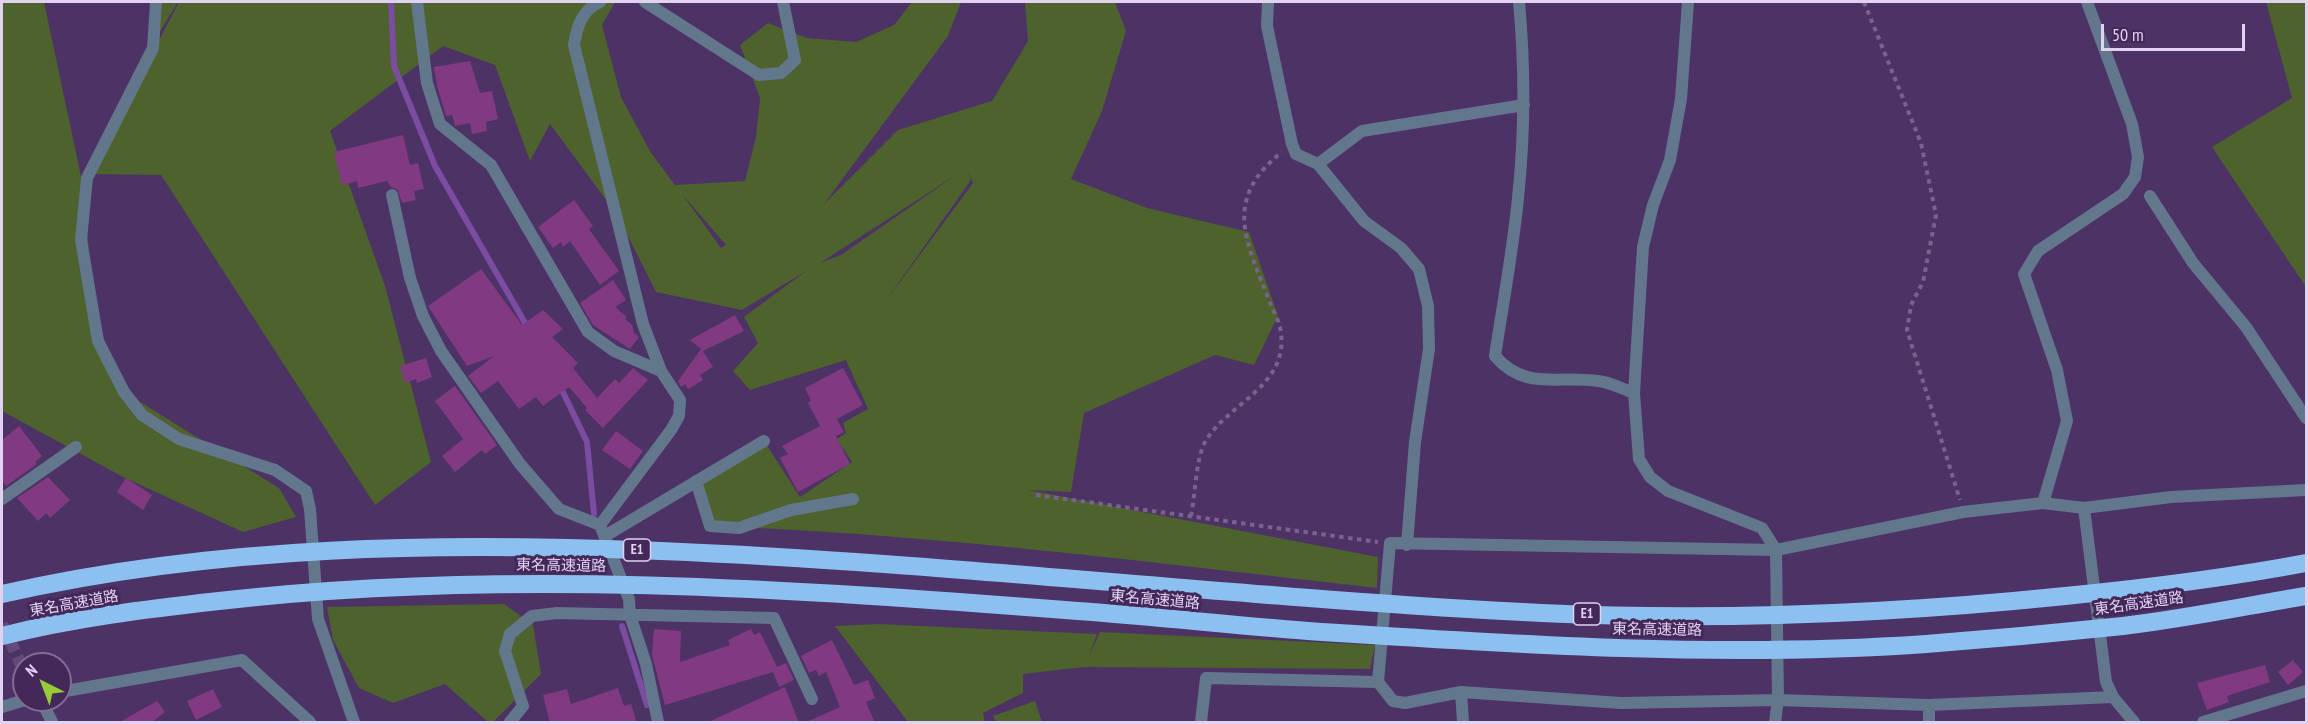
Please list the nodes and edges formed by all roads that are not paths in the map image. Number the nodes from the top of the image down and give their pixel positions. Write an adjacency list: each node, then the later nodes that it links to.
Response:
1 (156, 2): 42 (street)
2 (417, 2): 14 (street)
3 (600, 2): 14 (street)
4 (645, 2): 5 (street)
5 (783, 2)
6 (1268, 2): 11 (street)
7 (1519, 2): 10 (street)
8 (1688, 2): 15 (street)
9 (2087, 2): 23 (street)
10 (1524, 105): 11 (street); 15 (street)
11 (1318, 164): 26 (street)
12 (392, 195): 25 (street)
13 (2150, 196): 16 (street)
14 (662, 371): 25 (street)
15 (1634, 393): 27 (street)
16 (2307, 418)
17 (764, 441): 19 (street)
18 (76, 447): 21 (street)
19 (696, 481): 22 (street); 25 (street)
20 (2307, 490): 24 (street)
21 (2, 499)
22 (853, 499)
23 (2043, 503): 24 (street); 27 (street)
24 (2084, 514): 37 (street)
25 (602, 530): 31 (street)
26 (1407, 545): 27 (street); 33 (street)
27 (1776, 556): 39 (street)
28 (2307, 563): 29 (highway, 東名高速道路 / E1)
29 (2, 594)
30 (2307, 596): 32 (highway, 東名高速道路 / E1)
31 (630, 615): 38 (street); 43 (street); 44 (street)
32 (2, 636)
33 (1379, 676): 36 (street); 45 (street)
34 (72, 690): 41 (street)
35 (2307, 691): 50 (street)
36 (1461, 692): 39 (street); 46 (street)
37 (2112, 697): 40 (street); 49 (street)
38 (812, 699)
39 (1778, 700): 40 (street); 47 (street)
40 (1929, 705): 48 (street)
41 (310, 723)
42 (354, 723)
43 (510, 723)
44 (658, 723)
45 (1201, 723)
46 (1463, 723)
47 (1775, 723)
48 (1929, 723)
49 (2134, 723)
50 (2203, 723)

